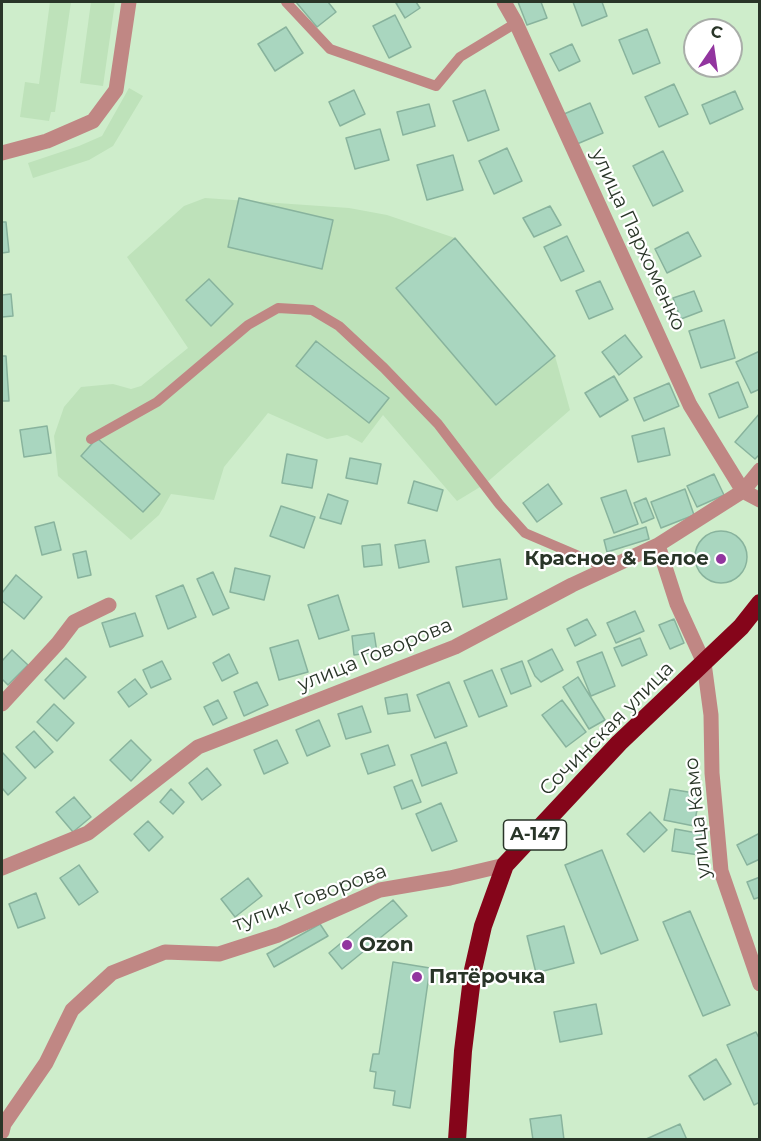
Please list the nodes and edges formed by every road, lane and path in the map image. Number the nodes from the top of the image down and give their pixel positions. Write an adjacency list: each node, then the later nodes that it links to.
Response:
1 (129, 2): 5 (street)
2 (286, 2): 4 (lane)
3 (504, 2): 4 (street, улица Пархоменко)
4 (516, 23): 8 (street, улица Пархоменко)
5 (2, 153)
6 (91, 439): 11 (lane)
7 (759, 470): 8 (street, улица Говорова)
8 (743, 491): 9 (street); 10 (street, улица Говорова)
9 (759, 500)
10 (658, 545): 11 (street, улица Говорова); 14 (street, улица Камо)
11 (607, 568): 17 (street, улица Говорова)
12 (759, 603): 14 (highway, Сочинская улица / А-147)
13 (109, 605): 15 (street)
14 (704, 663): 16 (highway, Сочинская улица / А-147); 18 (street, улица Камо)
15 (2, 704)
16 (505, 865): 19 (street, тупик Говорова); 20 (highway, Сочинская улица / А-147)
17 (2, 868)
18 (759, 984)
19 (2, 1132)
20 (457, 1140)

